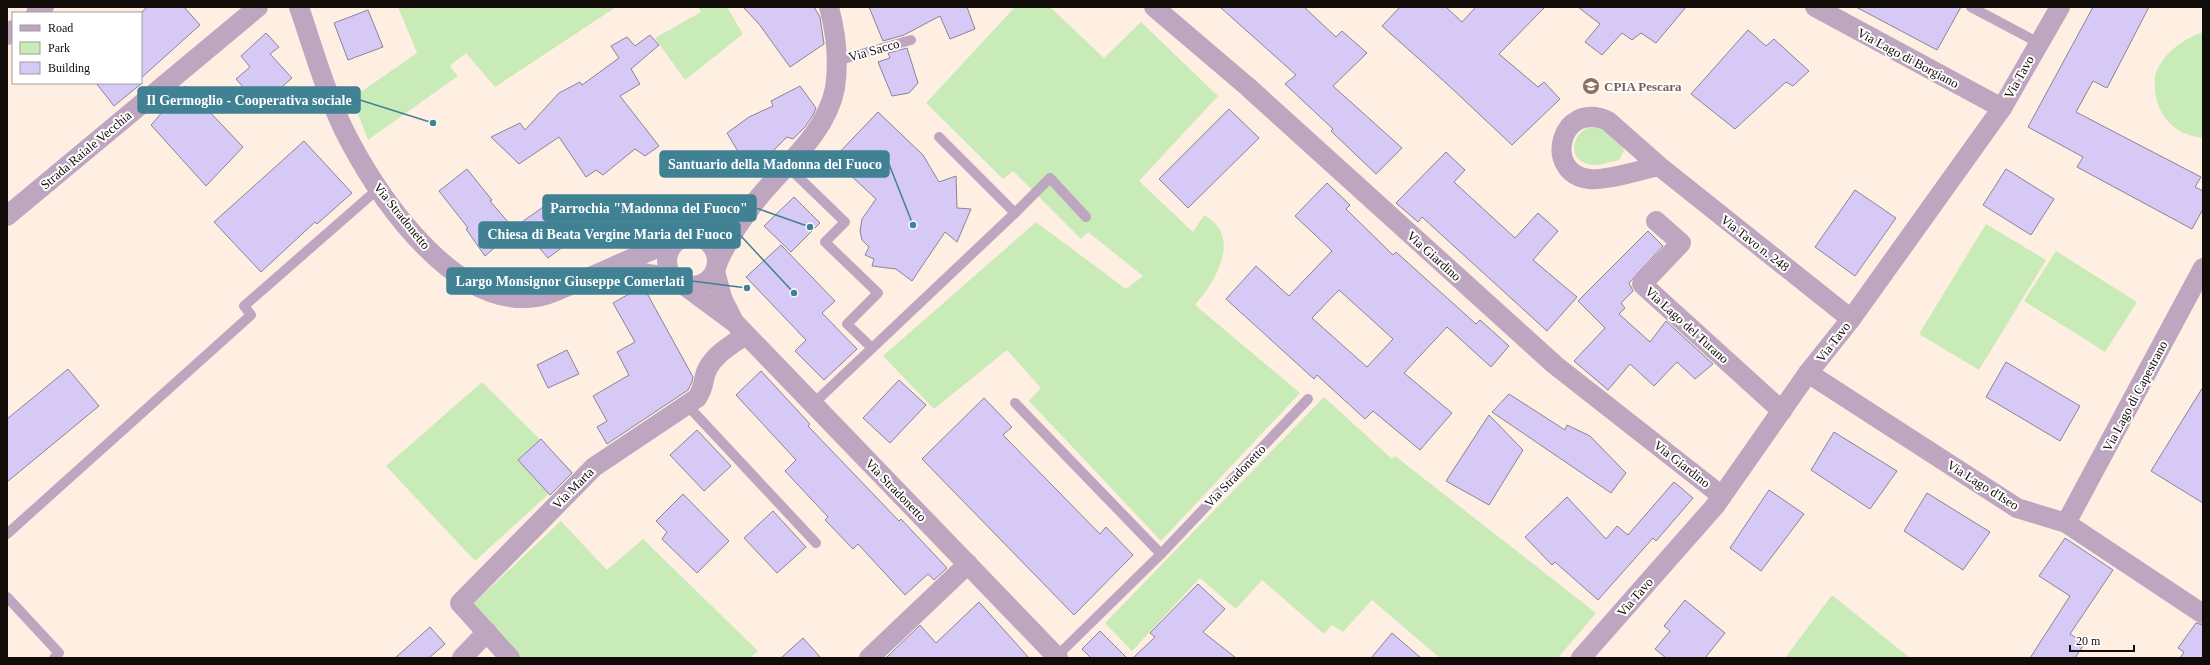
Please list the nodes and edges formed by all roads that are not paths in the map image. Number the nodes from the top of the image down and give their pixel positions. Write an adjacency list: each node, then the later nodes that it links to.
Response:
1 (258, 7): 18 (street, Strada Raiale Vecchia)
2 (299, 7): 15 (street, Via Stradonetto)
3 (829, 7): 10 (street, Via Sacco)
4 (1154, 7): 35 (street, Via Giardino)
5 (1815, 7): 11 (street, Via Lago di Borgiano)
6 (1971, 7): 9 (lane)
7 (2060, 7): 9 (street, Via Tavo)
8 (911, 40): 10 (lane, Via Sacco)
9 (2039, 43): 11 (street, Via Tavo)
10 (836, 61): 13 (street, Via Sacco)
11 (2002, 108): 26 (street, Via Tavo)
12 (939, 137): 17 (lane)
13 (787, 166): 16 (street, Via Sacco); 28 (lane)
14 (1659, 166): 26 (street, Via Tavo n. 248)
15 (378, 189): 24 (street, Via Stradonetto); 37 (lane)
16 (755, 202): 21 (street, Via Sacco); 22 (street, Via Sacco)
17 (1015, 213): 19 (lane); 28 (lane)
18 (7, 216)
19 (1086, 216)
20 (1656, 221): 34 (street, Via Lago del Turano)
21 (685, 238): 22 (street); 24 (street, Via Stradonetto); 25 (street)
22 (716, 267): 25 (street); 27 (street, Via Stradonetto)
23 (2203, 268): 36 (street, Via Lago di Capestrano)
24 (602, 273): 25 (street, Via Stradonetto)
25 (677, 280): 27 (street, Via Stradonetto)
26 (1851, 319): 29 (street, Via Tavo)
27 (740, 329): 32 (street, Via Stradonetto); 33 (street, Via Marta)
28 (872, 348): 32 (lane)
29 (1808, 373): 34 (street, Via Tavo); 36 (street, Via Lago d'Iseo)
30 (1308, 399): 39 (lane, Via Stradonetto)
31 (1015, 403): 39 (lane)
32 (813, 404): 40 (street, Via Stradonetto)
33 (688, 406): 38 (lane); 43 (street, Via Marta)
34 (1782, 411): 35 (street, Via Tavo)
35 (1722, 496): 49 (street, Via Tavo)
36 (2066, 523): 42 (street, Via Lago d'Iseo)
37 (7, 534)
38 (816, 543)
39 (1161, 554): 44 (lane, Via Stradonetto)
40 (968, 564): 44 (street, Via Stradonetto); 48 (street)
41 (7, 597): 45 (lane)
42 (2203, 614)
43 (487, 632): 46 (street); 47 (street)
44 (1058, 657)
45 (54, 658)
46 (462, 658)
47 (510, 658)
48 (869, 658)
49 (1581, 658)

